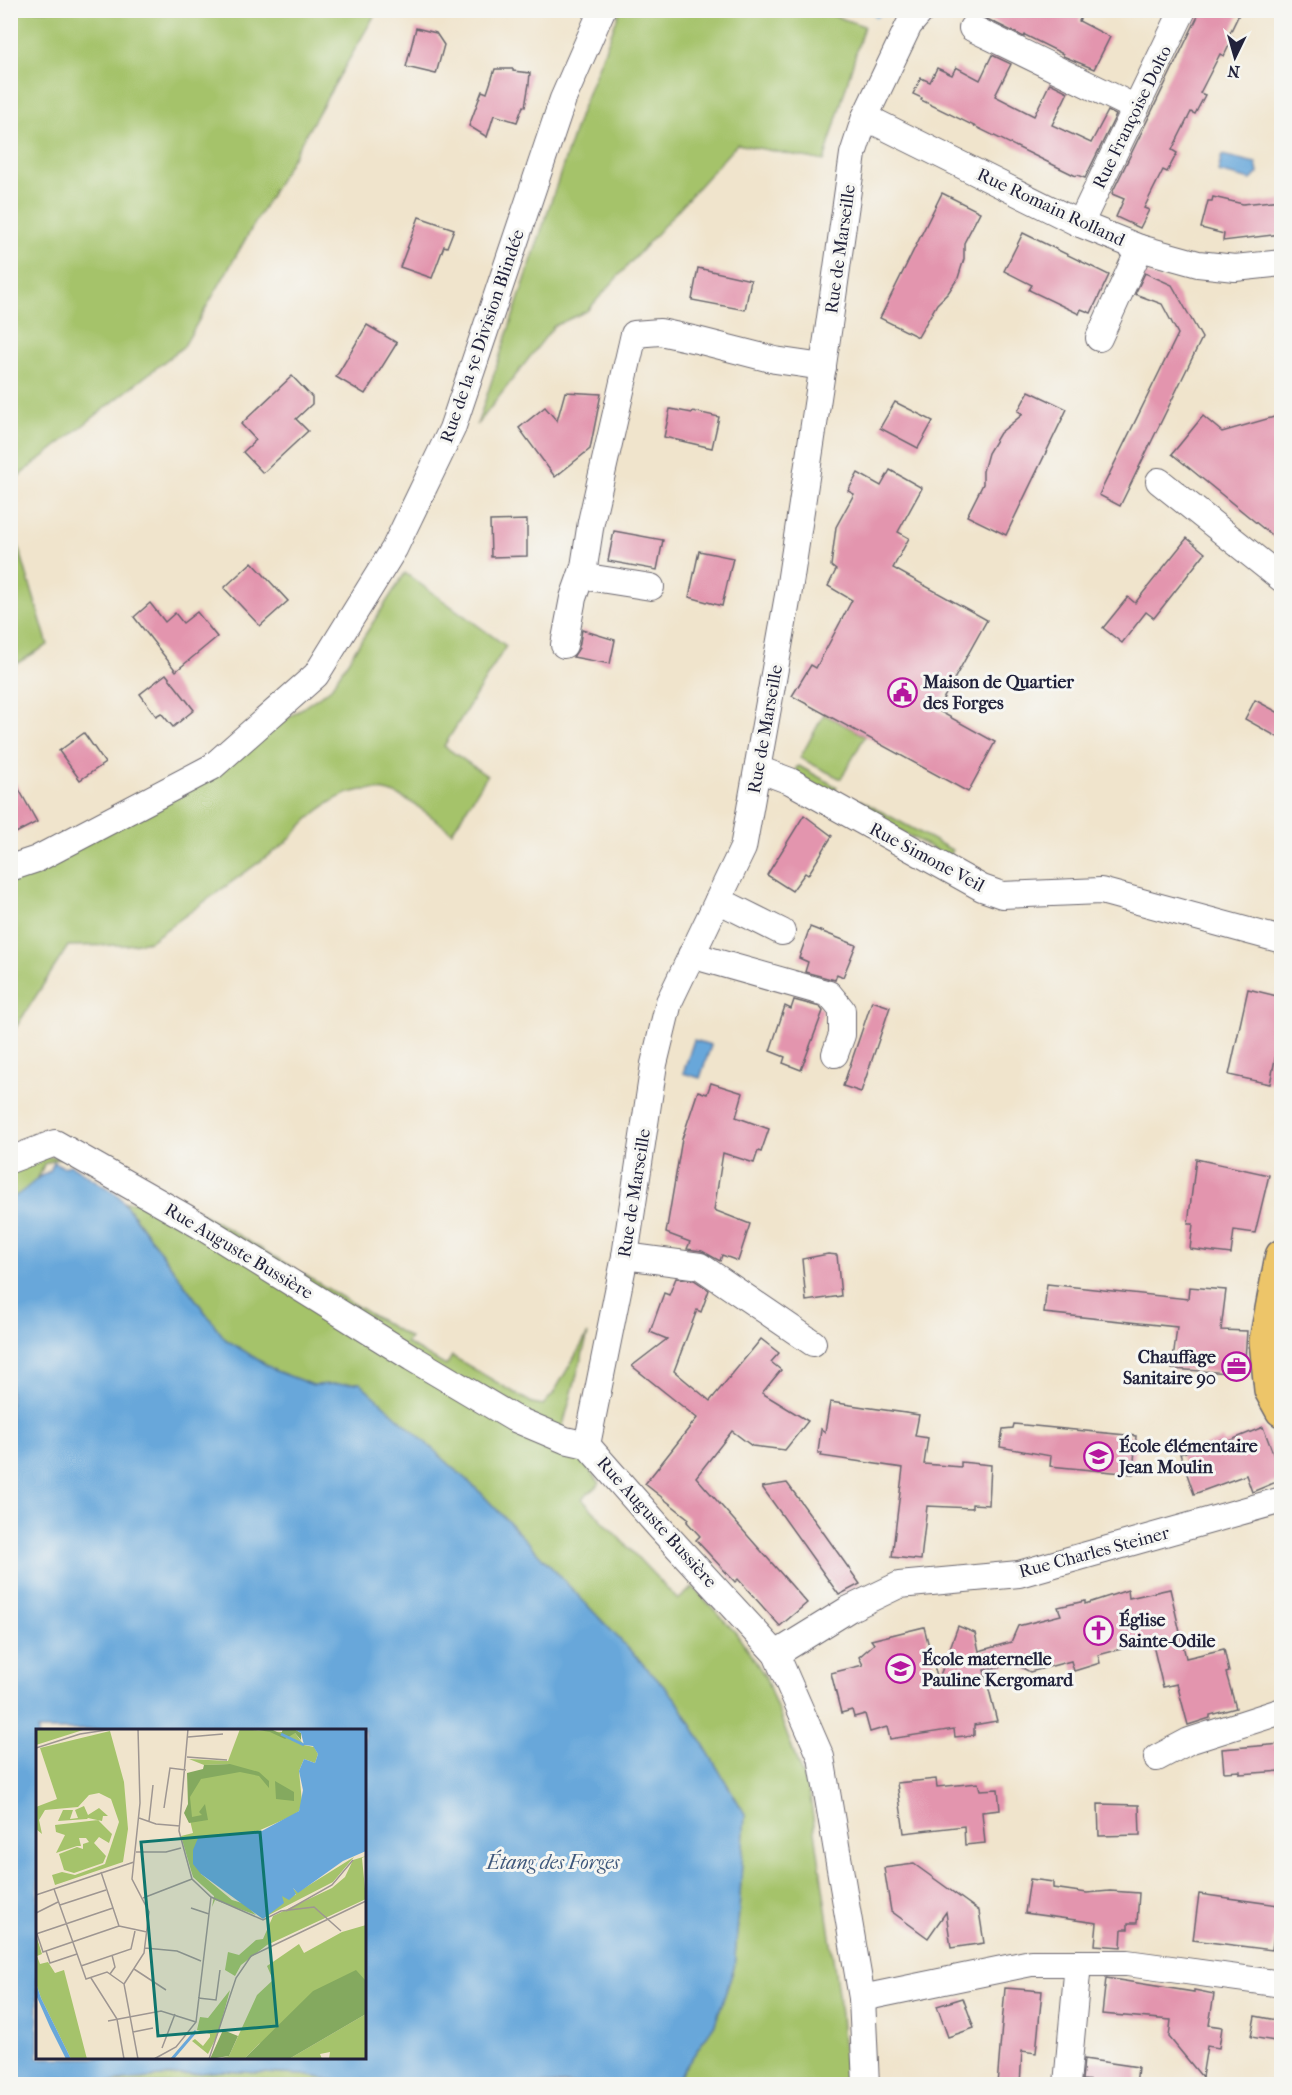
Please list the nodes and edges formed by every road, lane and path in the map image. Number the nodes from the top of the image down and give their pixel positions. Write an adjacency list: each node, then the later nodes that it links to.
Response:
1 (602, 10): 18 (street, Rue de la 5e Division Blindée)
2 (922, 10): 6 (street, Rue de Marseille)
3 (1184, 10): 5 (street, Rue Françoise Dolto)
4 (972, 28): 5 (street)
5 (1136, 108): 7 (street, Rue Françoise Dolto)
6 (865, 117): 7 (street, Rue Romain Rolland); 11 (street, Rue de Marseille)
7 (1080, 224): 8 (street, Rue Romain Rolland)
8 (1140, 248): 9 (street, Rue Romain Rolland); 10 (street)
9 (1281, 263)
10 (1099, 338)
11 (823, 367): 13 (street); 17 (street, Rue de Marseille)
12 (1159, 481): 14 (street)
13 (581, 576): 15 (street); 16 (street)
14 (1281, 579)
15 (651, 587)
16 (564, 645)
17 (758, 769): 19 (street, Rue de Marseille); 21 (street, Rue Simone Veil)
18 (10, 868)
19 (718, 900): 20 (street); 22 (street, Rue de Marseille)
20 (782, 932)
21 (1281, 940)
22 (691, 956): 23 (street); 25 (street, Rue de Marseille)
23 (835, 1054)
24 (10, 1160): 29 (street, Rue Auguste Bussière)
25 (625, 1256): 27 (street); 29 (street, Rue de Marseille)
26 (1281, 1256): 28 (main road)
27 (813, 1343)
28 (1281, 1410)
29 (587, 1445): 31 (street, Rue Auguste Bussière)
30 (1281, 1500): 31 (street, Rue Charles Steiner)
31 (776, 1654): 36 (street, Rue Auguste Bussière)
32 (1281, 1711): 33 (street)
33 (1157, 1758)
34 (1078, 1963): 35 (street); 36 (street); 38 (street)
35 (1281, 1984)
36 (862, 1998): 37 (street, Rue Auguste Bussière)
37 (866, 2085)
38 (1066, 2085)

